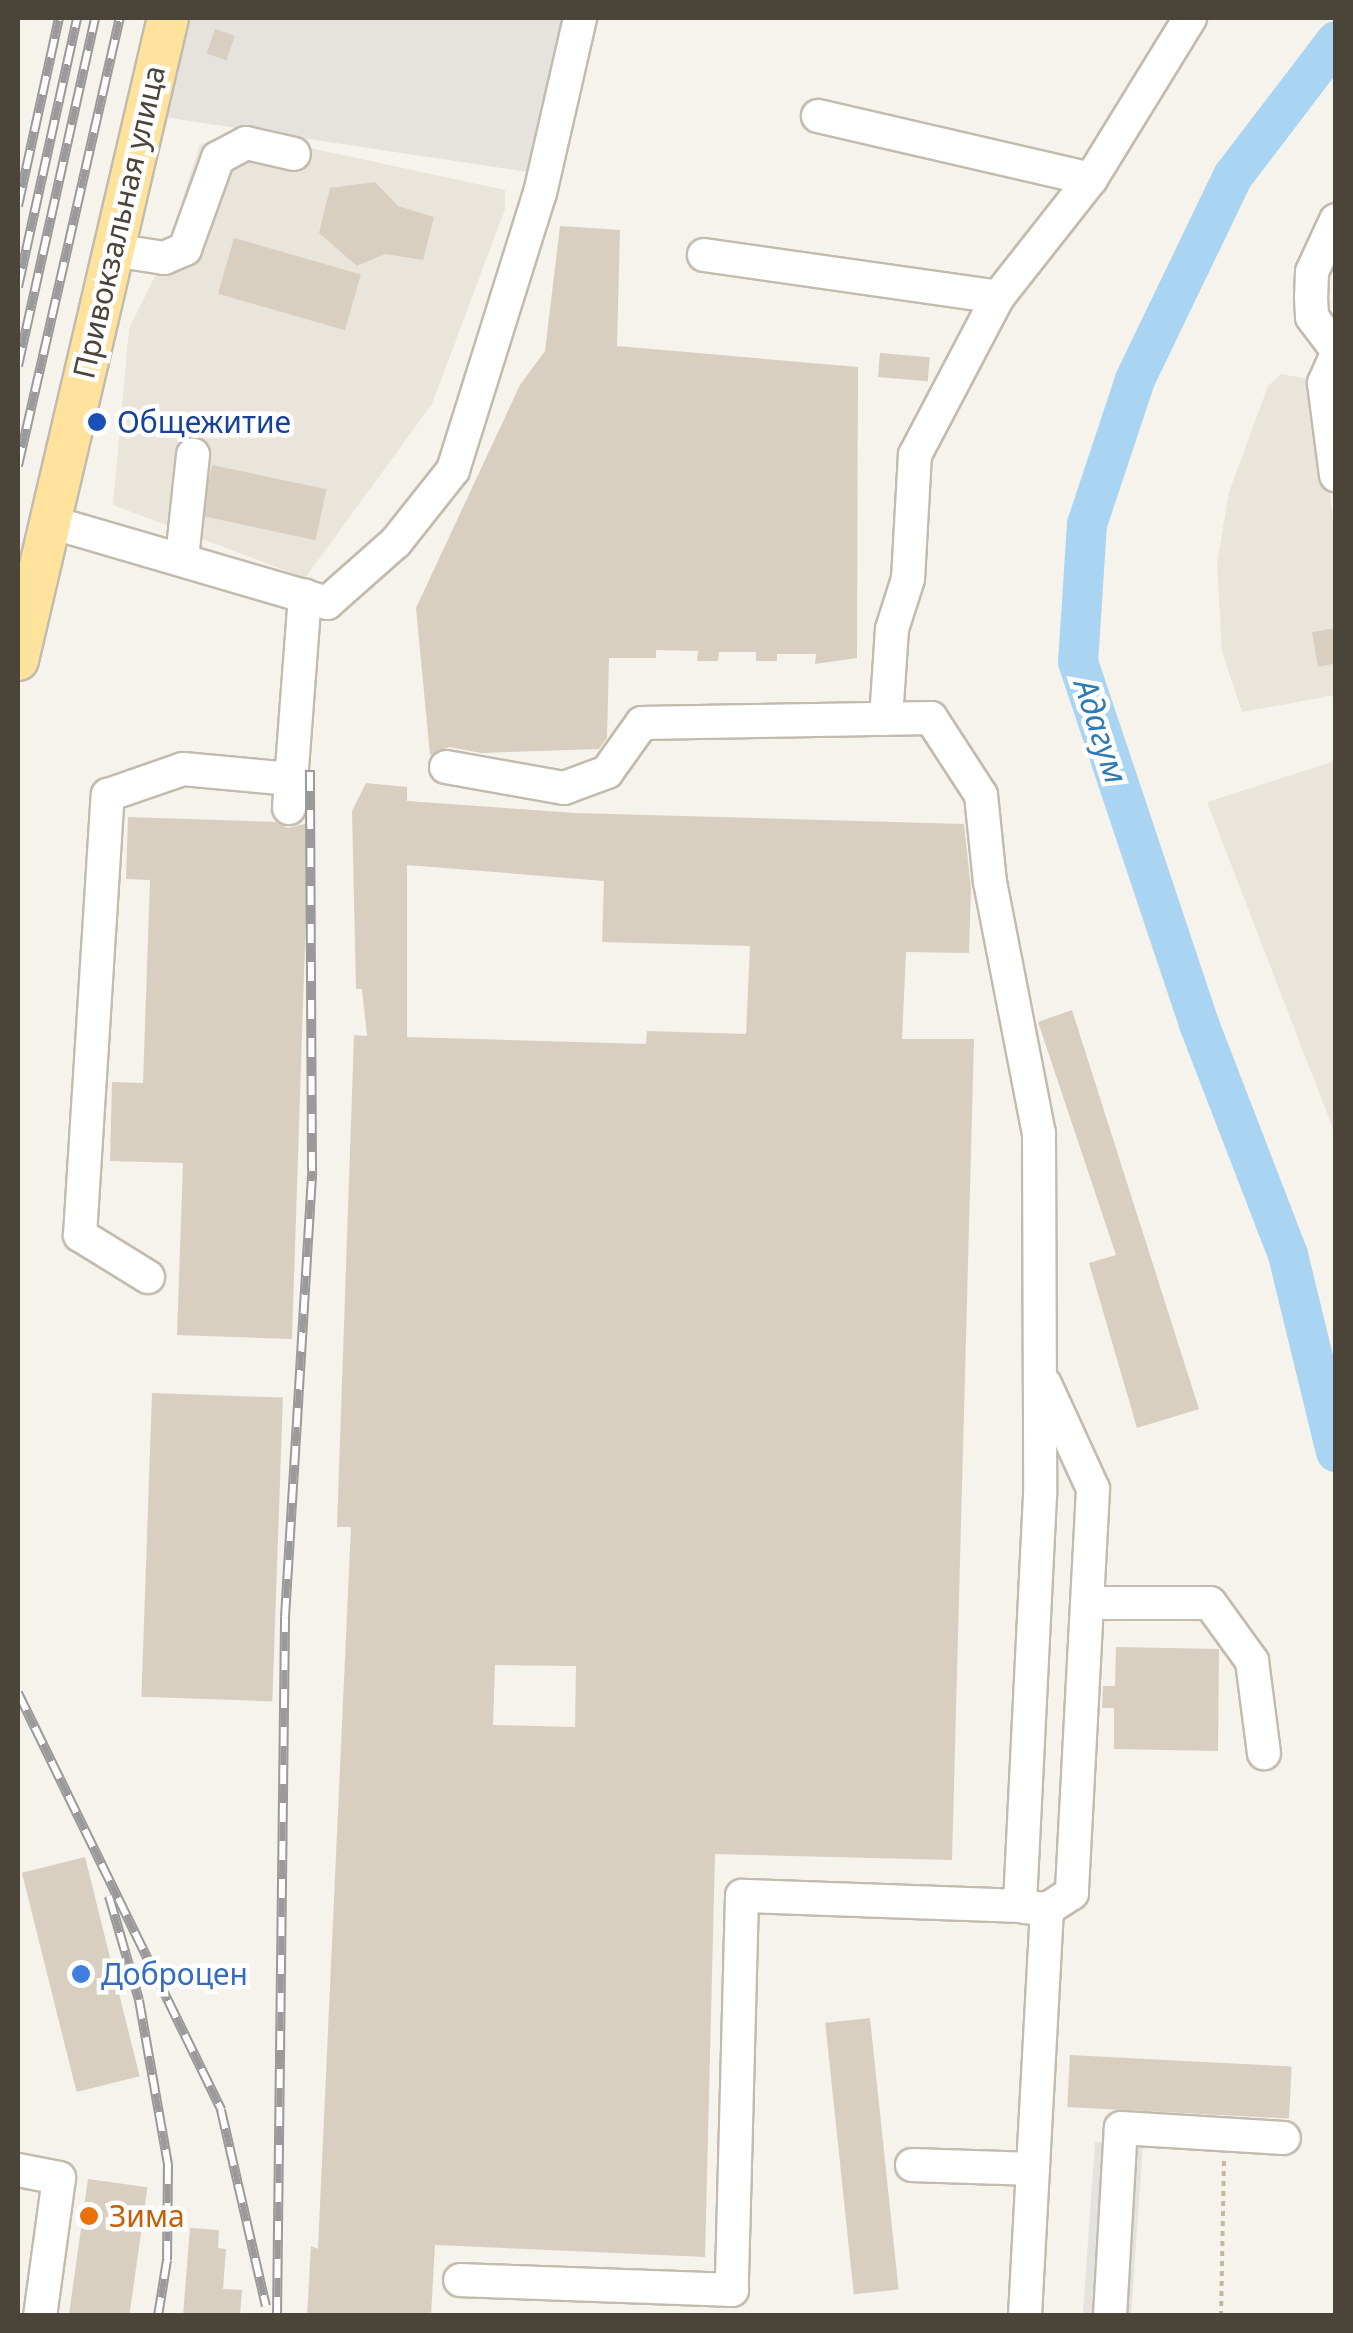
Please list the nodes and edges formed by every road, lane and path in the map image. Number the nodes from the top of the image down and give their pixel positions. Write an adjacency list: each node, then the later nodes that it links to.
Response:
1 (168, 18): 8 (main road, Привокзальная улица)
2 (580, 18): 16 (street)
3 (1190, 18): 6 (street)
4 (818, 116): 6 (street)
5 (294, 154): 8 (street)
6 (1091, 178): 10 (street)
7 (1336, 220): 11 (street)
8 (113, 250): 14 (main road, Привокзальная улица)
9 (704, 255): 10 (street)
10 (998, 297): 18 (street)
11 (1333, 356): 13 (street)
12 (193, 454): 15 (street)
13 (1336, 474)
14 (46, 521): 15 (street); 17 (main road, Привокзальная улица)
15 (182, 558): 16 (street)
16 (305, 596): 20 (street)
17 (18, 660)
18 (886, 718): 19 (street); 21 (street)
19 (446, 767)
20 (148, 1277)
21 (1039, 1371): 22 (street); 24 (street)
22 (1088, 1603): 23 (street); 24 (street)
23 (1264, 1752)
24 (1033, 1908): 28 (street); 31 (street)
25 (1224, 2134): 26 (street); 34 (street); 35 (path)
26 (1284, 2138)
27 (912, 2165): 28 (street)
28 (1032, 2169): 33 (street)
29 (18, 2170): 32 (street)
30 (460, 2280): 31 (street)
31 (731, 2303)
32 (40, 2316)
33 (1024, 2316)
34 (1110, 2316)
35 (1221, 2316)

